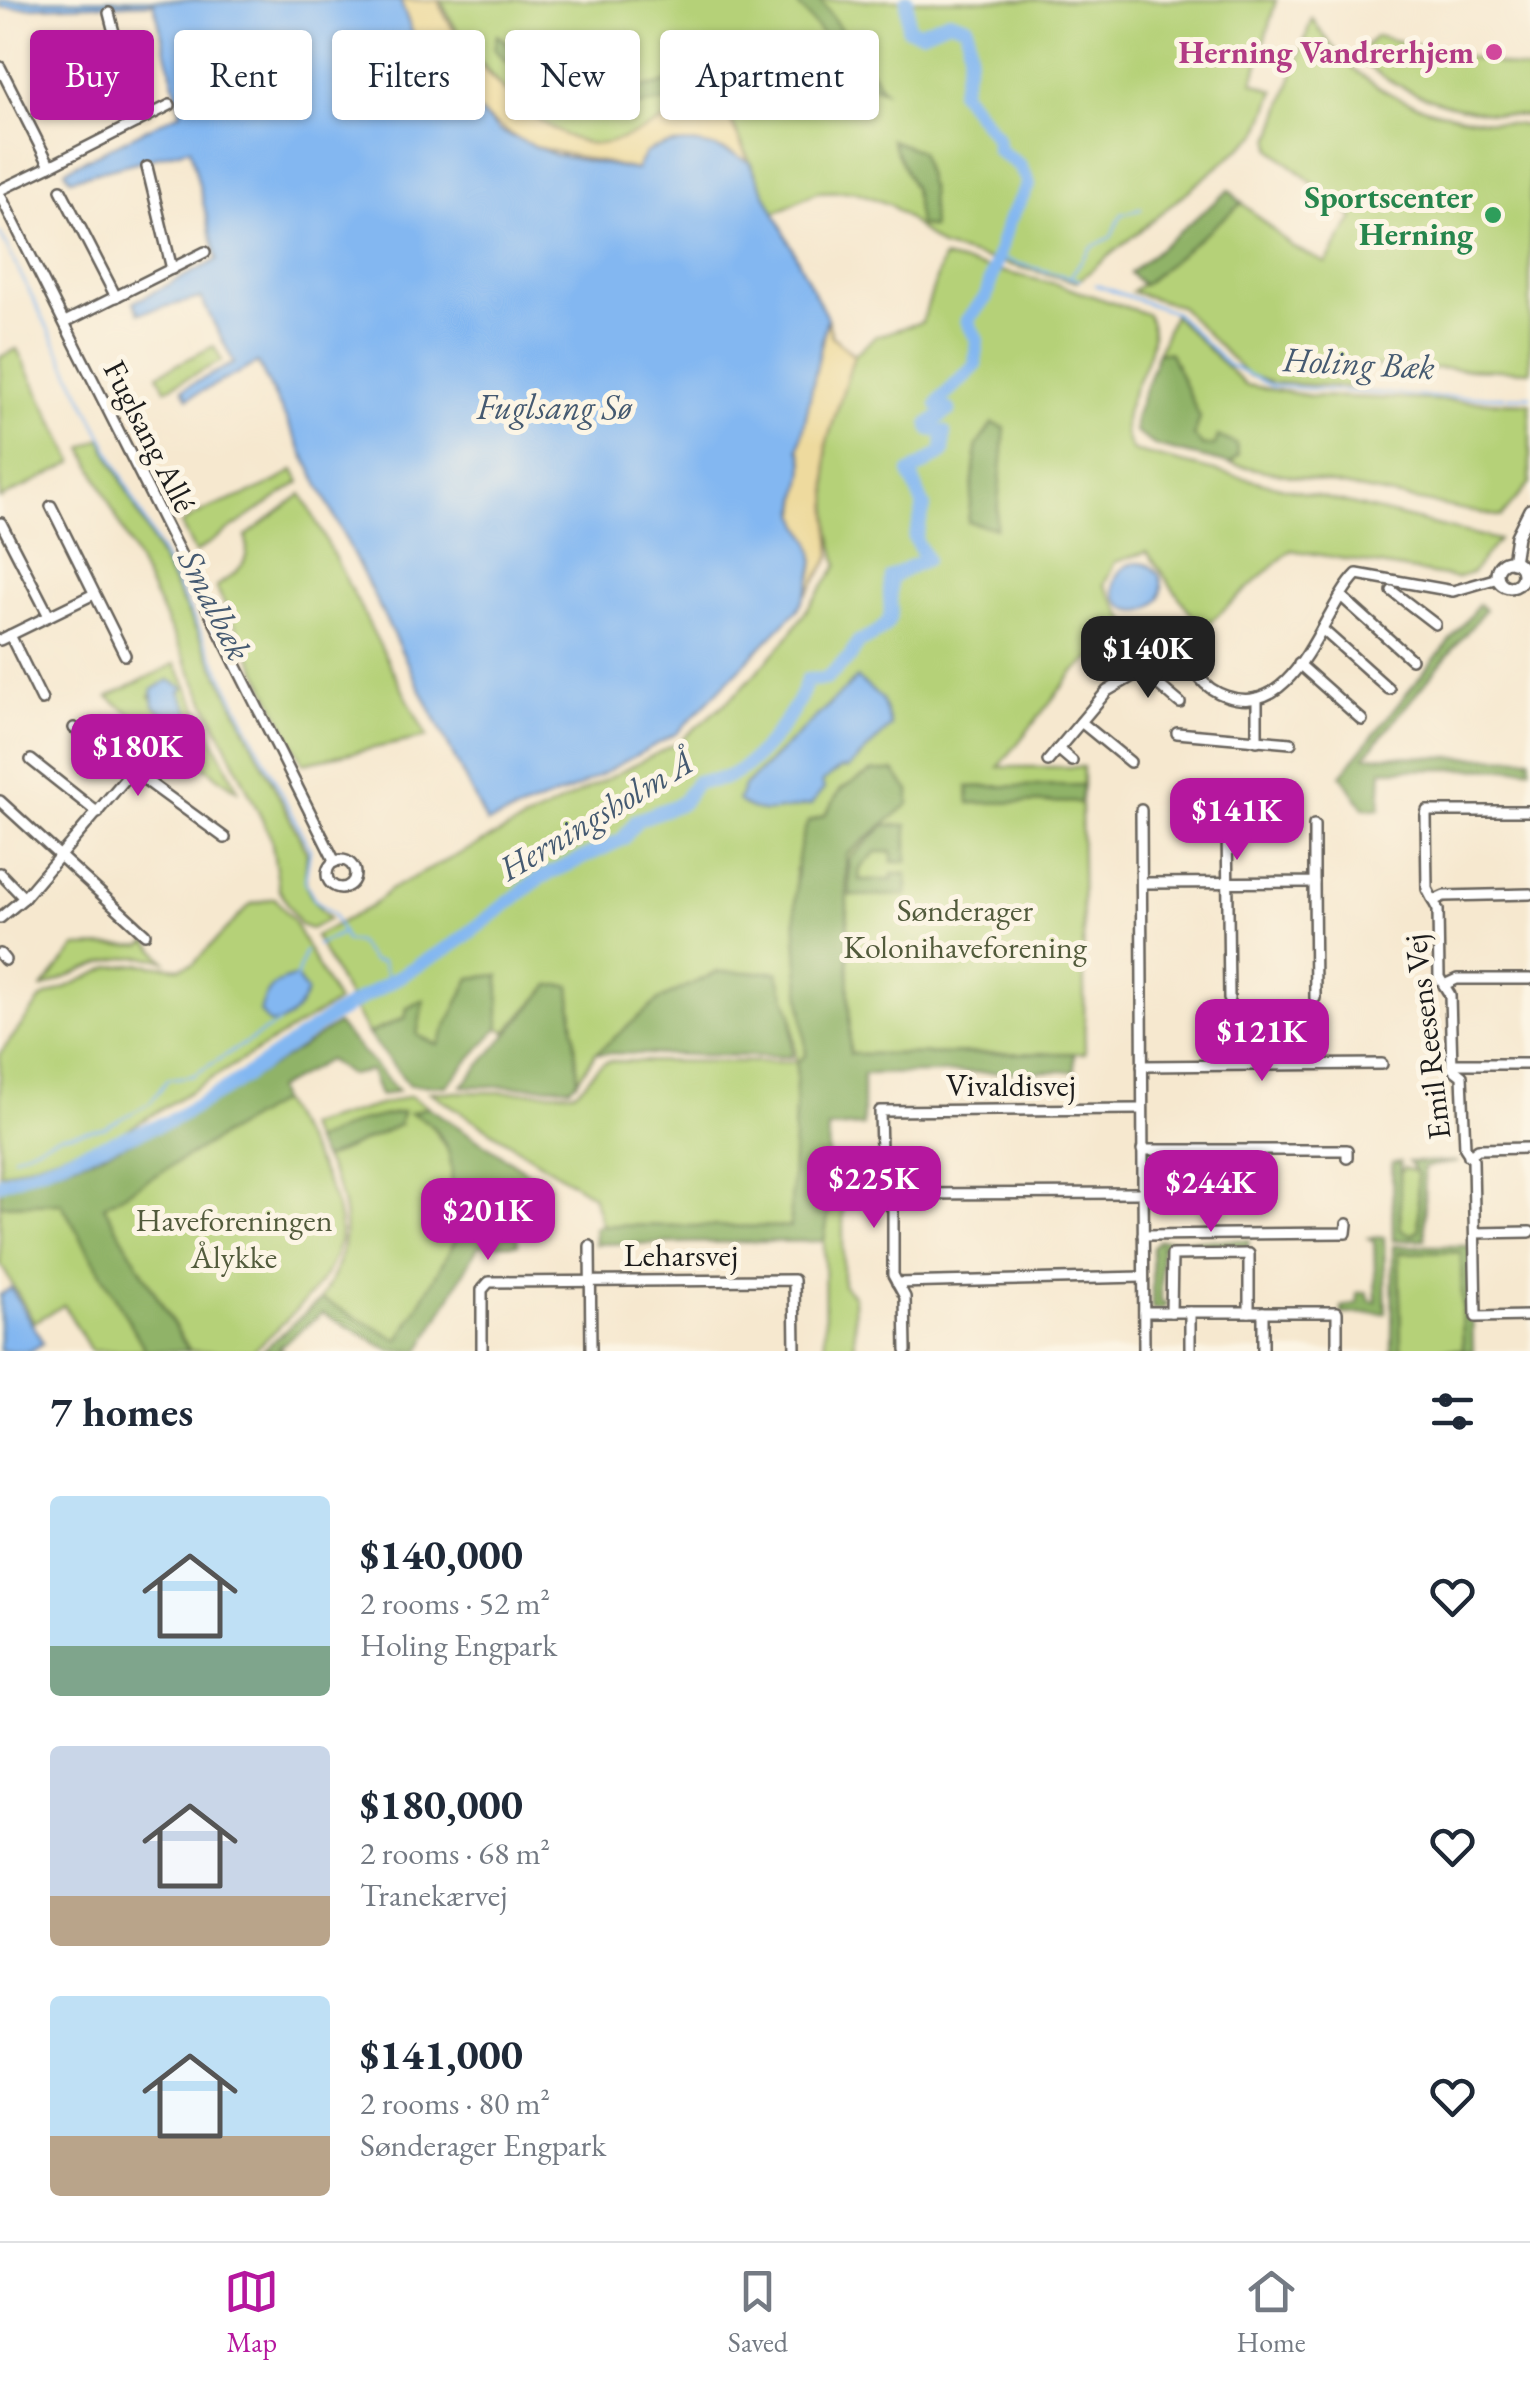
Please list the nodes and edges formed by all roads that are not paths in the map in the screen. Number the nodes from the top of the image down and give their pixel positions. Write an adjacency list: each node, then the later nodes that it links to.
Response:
1 (110, 13): 4 (street)
2 (0, 67): 5 (street)
3 (170, 105): 4 (street)
4 (137, 122): 5 (street)
5 (50, 166): 8 (street)
6 (147, 167): 10 (street)
7 (61, 190): 11 (street)
8 (0, 192): 12 (street, Fuglsang Allé)
9 (205, 252): 10 (street)
10 (172, 268): 11 (street)
11 (116, 297): 12 (street)
12 (65, 322): 57 (street, Fuglsang Allé)
13 (51, 506): 21 (street)
14 (1530, 510): 16 (street)
15 (1, 523): 24 (street)
16 (1513, 562): 17 (street); 18 (street)
17 (1498, 578): 18 (street); 19 (street)
18 (1526, 586)
19 (1425, 588): 22 (street); 23 (street)
20 (1392, 592): 23 (street)
21 (94, 594): 24 (street); 29 (street)
22 (1342, 597): 27 (street); 30 (street)
23 (1416, 609): 25 (street)
24 (49, 616): 28 (street)
25 (1435, 624)
26 (0, 625): 28 (street)
27 (1322, 629): 31 (street); 33 (street)
28 (5, 638): 35 (street)
29 (124, 656)
30 (1411, 659)
31 (1299, 664): 34 (street); 37 (street)
32 (1141, 670): 34 (street); 36 (street); 38 (street)
33 (1389, 689)
34 (1256, 698): 41 (street)
35 (42, 700)
36 (1180, 703)
37 (1362, 720)
38 (1081, 722): 43 (street); 47 (street)
39 (74, 728): 48 (street)
40 (1177, 733): 41 (street)
41 (1257, 740): 42 (street)
42 (1291, 743)
43 (1058, 749): 45 (street); 46 (street)
44 (30, 760): 52 (street)
45 (1048, 761)
46 (1072, 761)
47 (1130, 762)
48 (132, 771): 52 (street); 55 (street)
49 (0, 800): 56 (street)
50 (1142, 810): 61 (street)
51 (1530, 811): 64 (street, Emil Reesens Vej)
52 (98, 812): 56 (street)
53 (1227, 822): 59 (street)
54 (1314, 825): 60 (street)
55 (225, 838)
56 (60, 856): 63 (street); 66 (street)
57 (334, 862)
58 (0, 874): 63 (street)
59 (1227, 882): 60 (street); 61 (street); 70 (street)
60 (1314, 882): 69 (street)
61 (1143, 883): 76 (street)
62 (1530, 894): 64 (street)
63 (24, 898): 65 (street)
64 (1433, 901): 68 (street, Emil Reesens Vej)
65 (0, 918)
66 (145, 934)
67 (1530, 979): 68 (street)
68 (1444, 985): 74 (street, Emil Reesens Vej)
69 (1315, 998)
70 (1229, 999)
71 (1368, 1049): 72 (street)
72 (1370, 1064): 73 (street); 76 (street)
73 (1382, 1064)
74 (1452, 1064): 75 (street); 80 (street, Emil Reesens Vej)
75 (1530, 1064)
76 (1142, 1066): 77 (street)
77 (1142, 1109): 79 (street); 83 (street, Vivaldisvej)
78 (1530, 1148): 80 (street)
79 (1142, 1150): 81 (street); 82 (street)
80 (1469, 1156): 86 (street, Emil Reesens Vej)
81 (1346, 1158)
82 (1143, 1193): 83 (street); 87 (street)
83 (886, 1200): 91 (street)
84 (1346, 1224): 87 (street)
85 (1530, 1232): 86 (street)
86 (1475, 1233): 97 (street, Emil Reesens Vej)
87 (1143, 1235): 89 (street)
88 (590, 1246): 90 (street)
89 (1144, 1278): 91 (street); 92 (street)
90 (590, 1281): 98 (street); 99 (street); 100 (street, Leharsvej)
91 (897, 1283): 101 (street)
92 (1144, 1312): 93 (street); 102 (street)
93 (1172, 1312): 94 (street); 95 (street)
94 (1190, 1312): 95 (street); 103 (street)
95 (1249, 1312): 96 (street)
96 (1263, 1312): 104 (street); 105 (street)
97 (1530, 1316)
98 (482, 1351)
99 (591, 1351)
100 (794, 1351)
101 (906, 1351)
102 (1144, 1351)
103 (1190, 1351)
104 (1263, 1351)
105 (1337, 1351)

